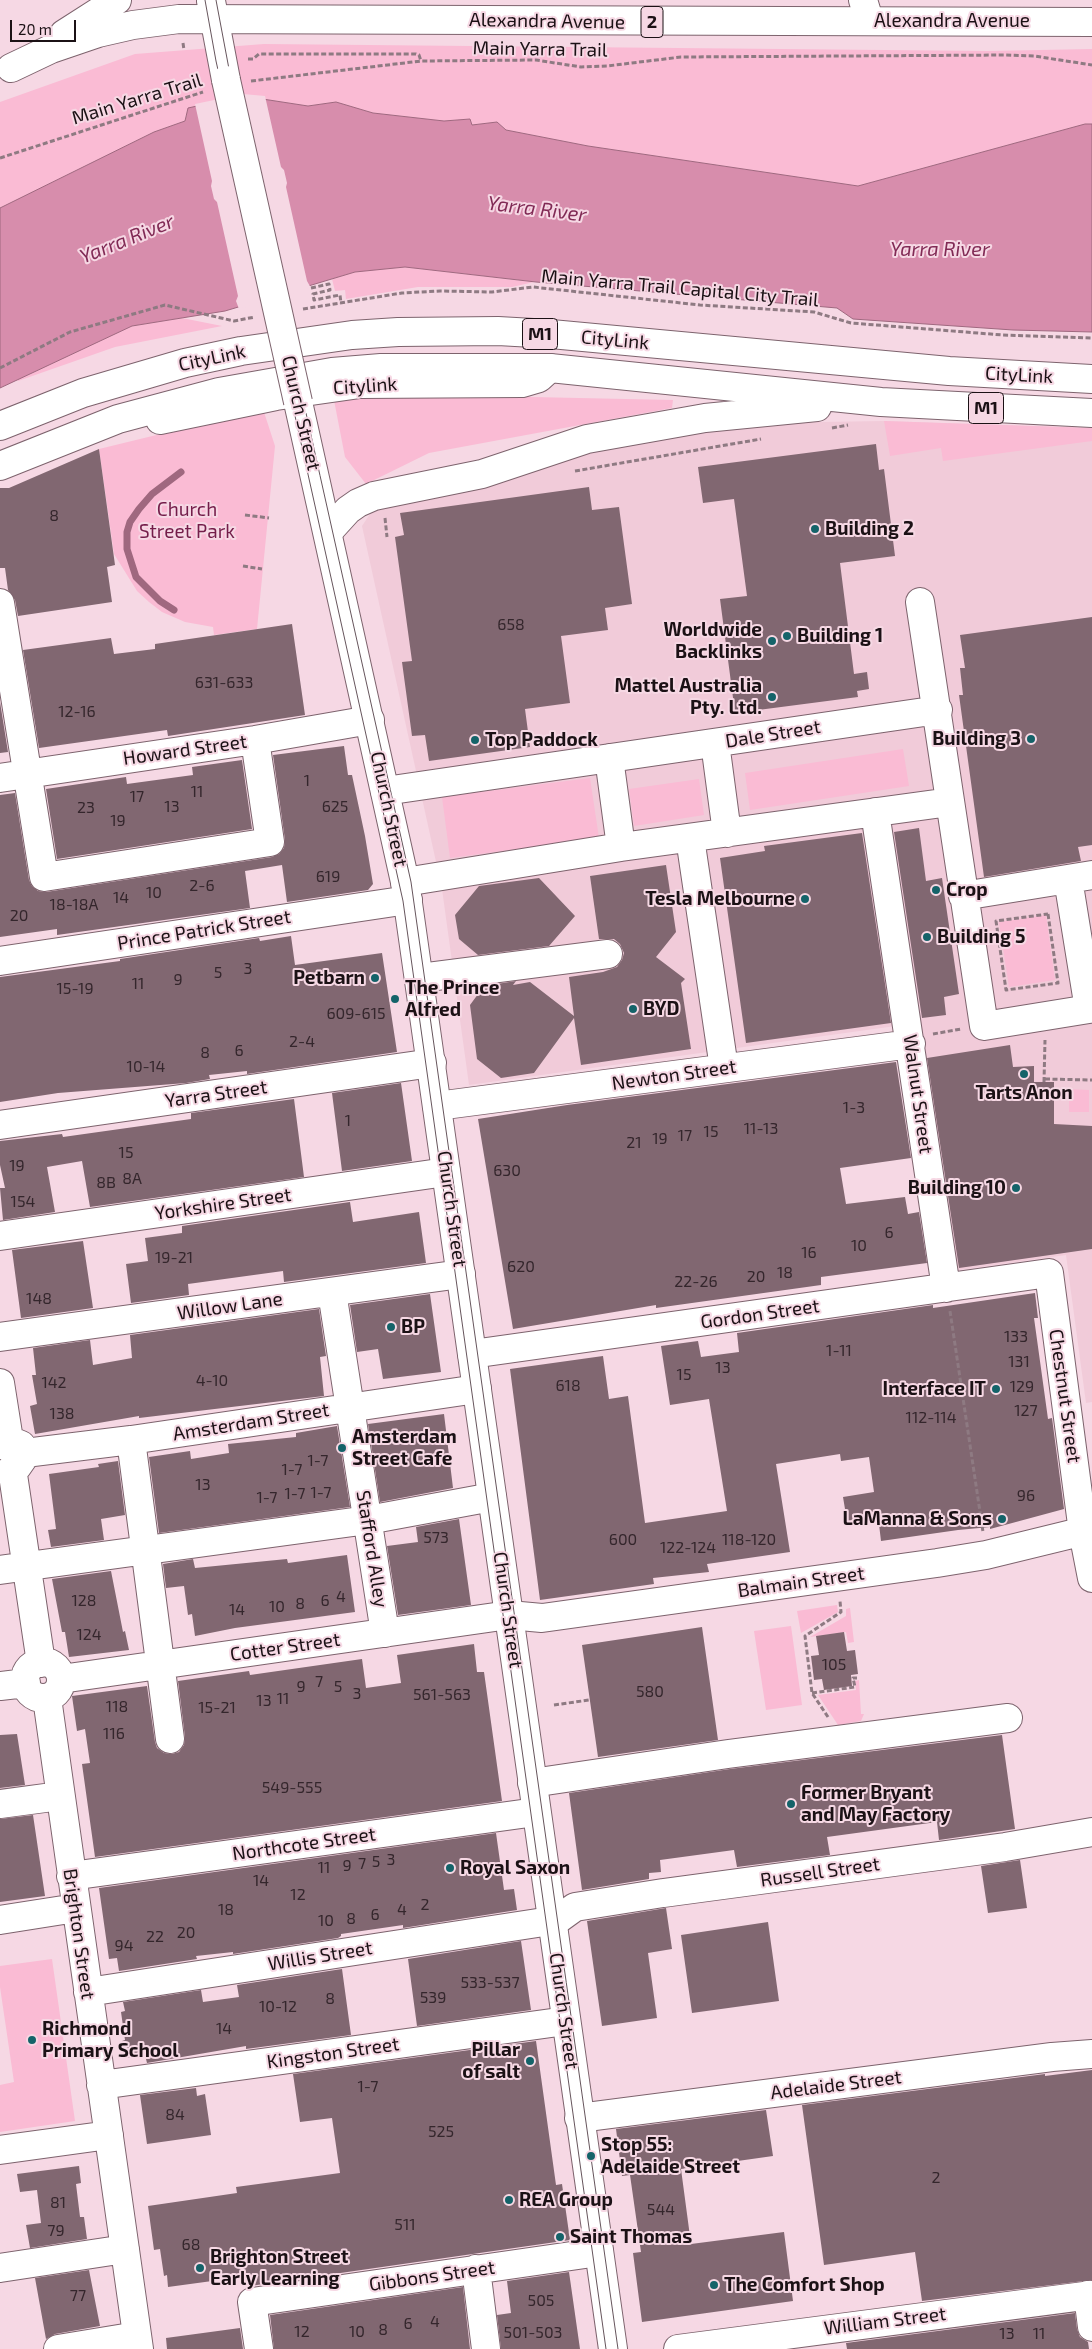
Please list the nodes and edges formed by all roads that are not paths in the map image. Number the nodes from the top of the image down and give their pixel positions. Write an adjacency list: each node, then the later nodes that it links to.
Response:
1 (117, 0): 5 (main road, Alexandra Avenue)
2 (212, 9): 3 (main road, Alexandra Avenue / 2); 5 (main road, Alexandra Avenue / 2); 11 (main road, Church Street, bridge)
3 (866, 10): 4 (main road, Alexandra Avenue / 2)
4 (1092, 22)
5 (6, 72)
6 (1092, 378): 9 (main road, CityLink / M1)
7 (881, 402): 8 (main road, M1); 10 (main road, M1); 11 (main road)
8 (1092, 413)
9 (0, 426)
10 (0, 466)
11 (328, 532): 15 (main road, Church Street)
12 (920, 602): 14 (main road)
13 (0, 603): 19 (main road)
14 (938, 710): 17 (main road, Dale Street); 22 (main road)
15 (370, 720): 16 (main road, Howard Street); 21 (main road, Church Street)
16 (255, 740): 19 (main road, Howard Street); 19 (main road)
17 (715, 743): 18 (main road, Dale Street); 24 (main road)
18 (609, 758): 21 (main road, Dale Street); 26 (main road)
19 (26, 774): 20 (main road, Howard Street)
20 (0, 778)
21 (385, 791): 28 (main road, Church Street)
22 (950, 802): 23 (main road); 29 (main road)
23 (875, 812): 24 (main road); 33 (main road, Walnut Street)
24 (726, 833): 25 (main road)
25 (690, 838): 26 (main road); 35 (main road)
26 (621, 848): 28 (main road)
27 (1080, 877): 29 (main road); 29 (main road)
28 (407, 891): 31 (main road, Prince Patrick Street); 32 (main road, Church Street)
29 (963, 896)
30 (608, 954): 32 (main road)
31 (0, 961)
32 (420, 978): 34 (main road, Church Street)
33 (911, 1041): 35 (main road, Newton Street); 42 (main road, Walnut Street)
34 (432, 1063): 36 (main road, Church Street); 37 (main road, Yarra Street)
35 (724, 1068): 36 (main road, Newton Street)
36 (437, 1106): 38 (main road, Church Street)
37 (0, 1125)
38 (446, 1172): 39 (main road, Yorkshire Street); 41 (main road, Church Street)
39 (0, 1236)
40 (1049, 1273): 42 (main road, Gordon Street); 53 (main road, Chestnut Street)
41 (461, 1274): 43 (main road, Willow Lane); 45 (main road, Church Street)
42 (946, 1288): 45 (main road, Gordon Street)
43 (332, 1292): 44 (main road, Willow Lane); 48 (main road, Stafford Alley)
44 (0, 1337)
45 (472, 1354): 47 (main road, Church Street)
46 (0, 1382): 50 (main road, Brighton Street)
47 (477, 1389): 48 (main road, Amsterdam Street); 51 (main road, Church Street)
48 (350, 1406): 49 (main road, Amsterdam Street); 52 (main road, Stafford Alley)
49 (131, 1440): 50 (main road, Amsterdam Street); 54 (main road)
50 (9, 1454): 55 (main road, Brighton Street)
51 (492, 1497): 52 (main road); 58 (main road, Church Street)
52 (368, 1520): 54 (main road); 59 (main road, Stafford Alley)
53 (1088, 1530): 57 (main road, Chestnut Street); 58 (main road, Balmain Street)
54 (146, 1550): 55 (main road); 60 (main road)
55 (27, 1567): 56 (main road); 61 (main road, Brighton Street)
56 (0, 1570)
57 (1092, 1578)
58 (508, 1615): 59 (main road, Cotter Street); 64 (main road, Church Street)
59 (385, 1633): 60 (main road, Cotter Street)
60 (160, 1664): 61 (main road, Cotter Street); 63 (main road)
61 (35, 1682): 65 (main road, Brighton Street)
62 (1008, 1718): 64 (main road)
63 (170, 1739)
64 (532, 1783): 67 (main road, Church Street)
65 (60, 1796): 66 (main road); 69 (main road, Brighton Street)
66 (0, 1804)
67 (536, 1812): 69 (main road, Northcote Street); 72 (main road, Church Street)
68 (1092, 1832): 72 (main road, Russell Street)
69 (71, 1876): 70 (main road, Brighton Street)
70 (76, 1908): 71 (main road); 73 (main road, Brighton Street)
71 (0, 1920)
72 (552, 1921): 73 (main road, Willis Street); 74 (main road, Church Street)
73 (88, 1992): 76 (main road, Brighton Street)
74 (566, 2021): 76 (main road, Kingston Street); 77 (main road, Church Street)
75 (1092, 2054): 77 (main road, Adelaide Street)
76 (100, 2085): 78 (main road, Brighton Street)
77 (580, 2118): 81 (main road, Church Street)
78 (108, 2135): 79 (main road); 80 (main road, Brighton Street)
79 (0, 2150)
80 (125, 2249): 82 (main road); 86 (main road, Brighton Street)
81 (599, 2252): 83 (main road, Gibbons Street); 90 (main road, Church Street)
82 (0, 2268)
83 (476, 2269): 88 (main road, Gibbons Street); 89 (main road)
84 (1090, 2295): 85 (main road); 91 (main road, William Street)
85 (1092, 2327)
86 (138, 2342): 87 (main road)
87 (58, 2349)
88 (259, 2349)
89 (486, 2349)
90 (613, 2349)
91 (678, 2349)

